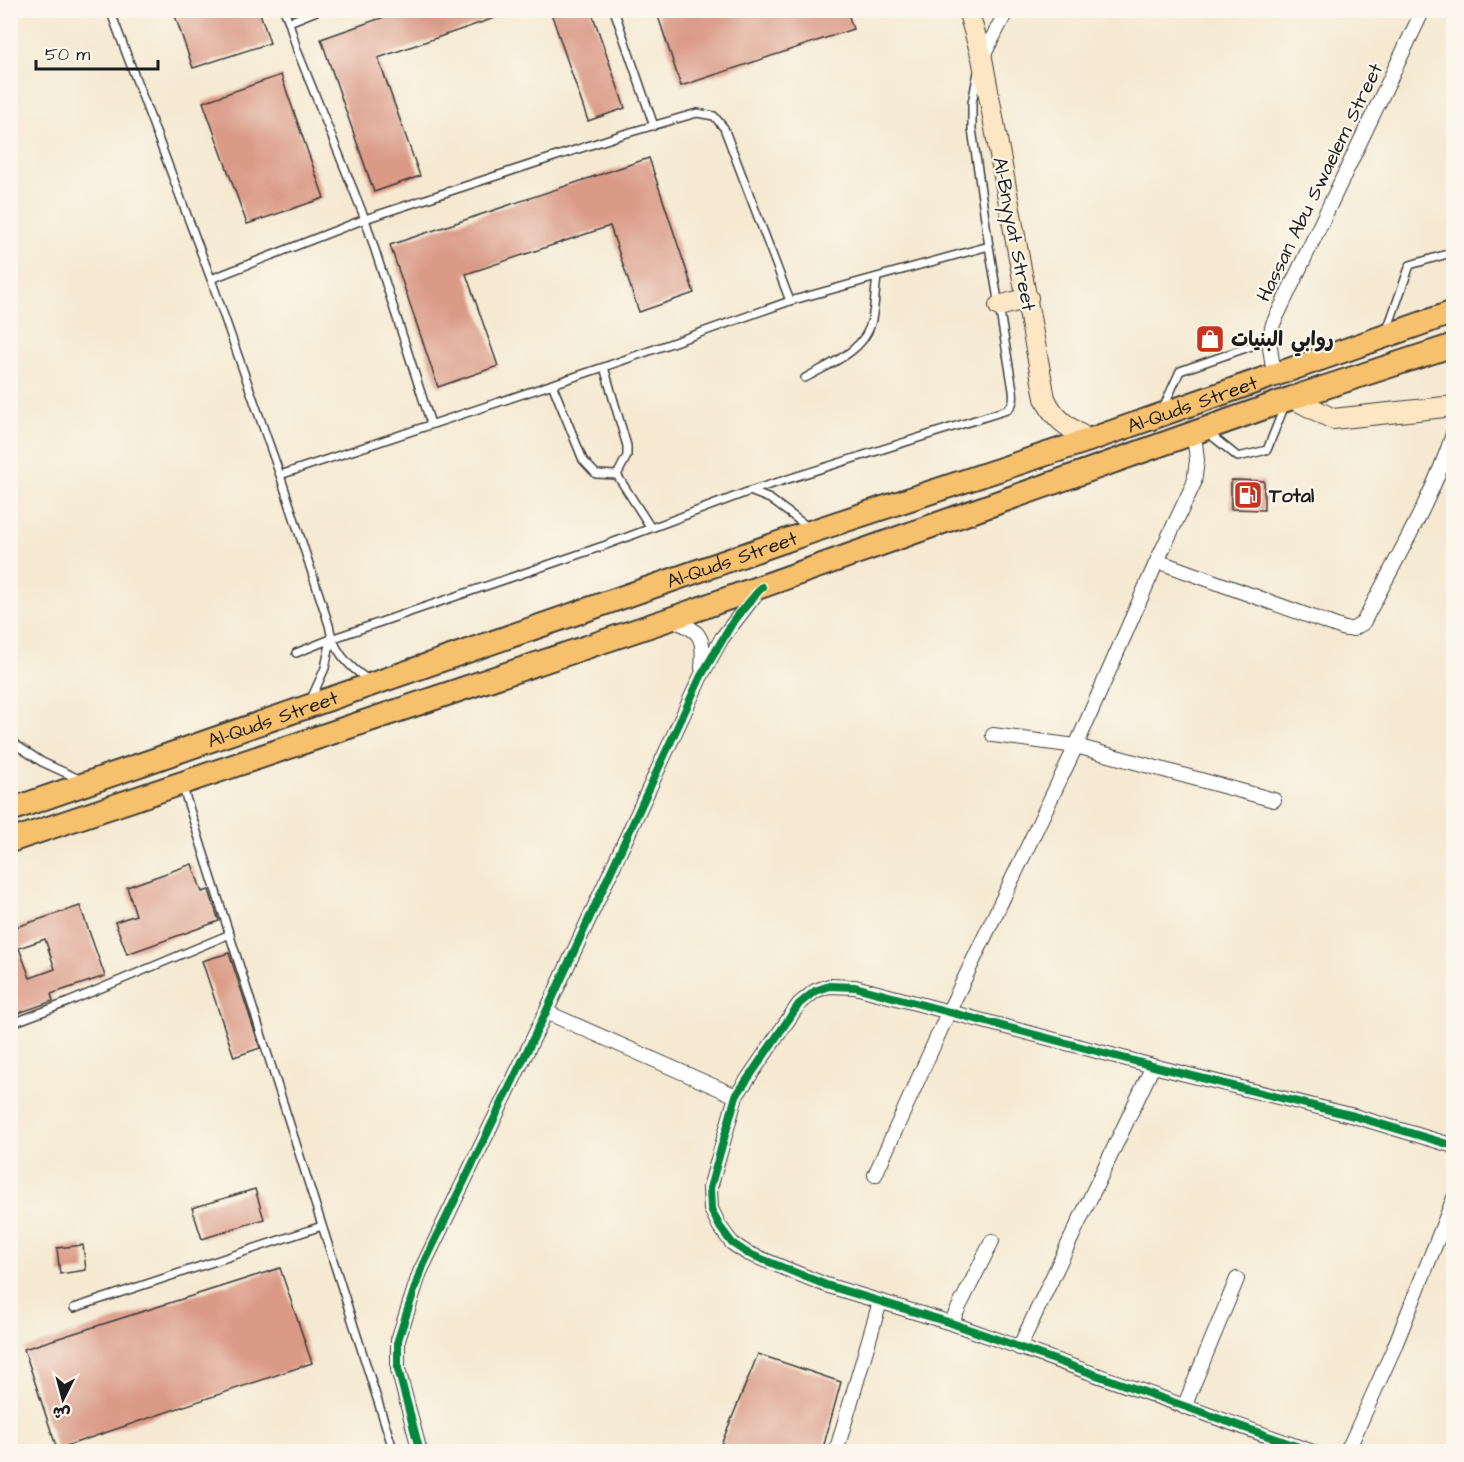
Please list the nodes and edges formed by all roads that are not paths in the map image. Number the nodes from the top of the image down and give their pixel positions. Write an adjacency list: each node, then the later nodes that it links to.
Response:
1 (110, 10): 15 (lane)
2 (284, 10): 8 (lane)
3 (319, 10): 8 (lane)
4 (614, 10): 10 (lane)
5 (968, 10): 9 (main road, Al-Bnyyat Street)
6 (1007, 10): 9 (street)
7 (1423, 10): 21 (street, Hassan Abu Swaelem Street)
8 (289, 22): 11 (lane)
9 (982, 58): 12 (lane); 16 (main road, Al-Bnyyat Street)
10 (654, 126): 11 (lane); 17 (lane)
11 (365, 219): 15 (lane); 30 (lane)
12 (989, 246): 14 (lane); 18 (lane)
13 (1454, 252): 20 (lane)
14 (876, 277): 17 (lane); 25 (lane)
15 (211, 279): 34 (lane)
16 (1028, 298): 18 (main road); 33 (main road, Al-Bnyyat Street)
17 (790, 301): 23 (lane)
18 (999, 306): 36 (lane)
19 (1454, 312): 20 (highway, Al-Quds Street)
20 (1384, 336): 24 (highway, Al-Quds Street)
21 (1269, 340): 24 (street, Hassan Abu Swaelem Street); 29 (lane)
22 (1453, 346): 27 (highway, Al-Quds Street)
23 (604, 367): 26 (lane); 35 (lane)
24 (1274, 375): 29 (highway, Al-Quds Street)
25 (805, 378)
26 (552, 384): 30 (lane); 35 (lane)
27 (1289, 399): 28 (main road); 32 (highway, Al-Quds Street); 32 (lane)
28 (1454, 406)
29 (1159, 415): 33 (highway, Al-Quds Street)
30 (431, 424): 34 (lane)
31 (1454, 431): 39 (street)
32 (1200, 432): 39 (street); 40 (highway, Al-Quds Street)
33 (1089, 440): 38 (highway, Al-Quds Street)
34 (280, 475): 42 (lane)
35 (617, 475): 37 (lane)
36 (750, 491): 37 (lane); 38 (lane)
37 (651, 528): 42 (lane)
38 (813, 531): 45 (highway, Al-Quds Street)
39 (1157, 561): 49 (street)
40 (762, 587): 41 (highway, Al-Quds Street); 44 (street)
41 (670, 619): 44 (street); 51 (highway, Al-Quds Street)
42 (331, 639): 43 (lane); 45 (lane); 46 (lane)
43 (296, 653)
44 (701, 676): 56 (street)
45 (377, 684): 46 (highway, Al-Quds Street)
46 (306, 708): 50 (highway, Al-Quds Street)
47 (993, 735): 49 (street)
48 (10, 741): 50 (lane)
49 (1076, 746): 52 (street); 57 (street)
50 (90, 783): 53 (highway, Al-Quds Street)
51 (182, 785): 54 (highway, Al-Quds Street); 55 (lane)
52 (1274, 800)
53 (10, 810)
54 (10, 841)
55 (230, 934): 58 (lane); 64 (lane)
56 (546, 1012): 60 (street); 74 (street)
57 (948, 1013): 59 (street); 60 (street); 62 (street)
58 (10, 1024)
59 (1153, 1066): 61 (street); 70 (street)
60 (736, 1096): 67 (street)
61 (1454, 1146)
62 (875, 1175)
63 (1454, 1198): 72 (street)
64 (322, 1226): 68 (lane); 73 (lane)
65 (992, 1241): 69 (street)
66 (1237, 1279): 71 (street)
67 (880, 1302): 69 (street); 75 (street)
68 (74, 1308)
69 (951, 1323): 70 (street)
70 (1019, 1347): 71 (street)
71 (1184, 1407): 76 (street)
72 (1348, 1449): 77 (street)
73 (394, 1452)
74 (420, 1452)
75 (836, 1452)
76 (1313, 1452)
77 (1364, 1452)

